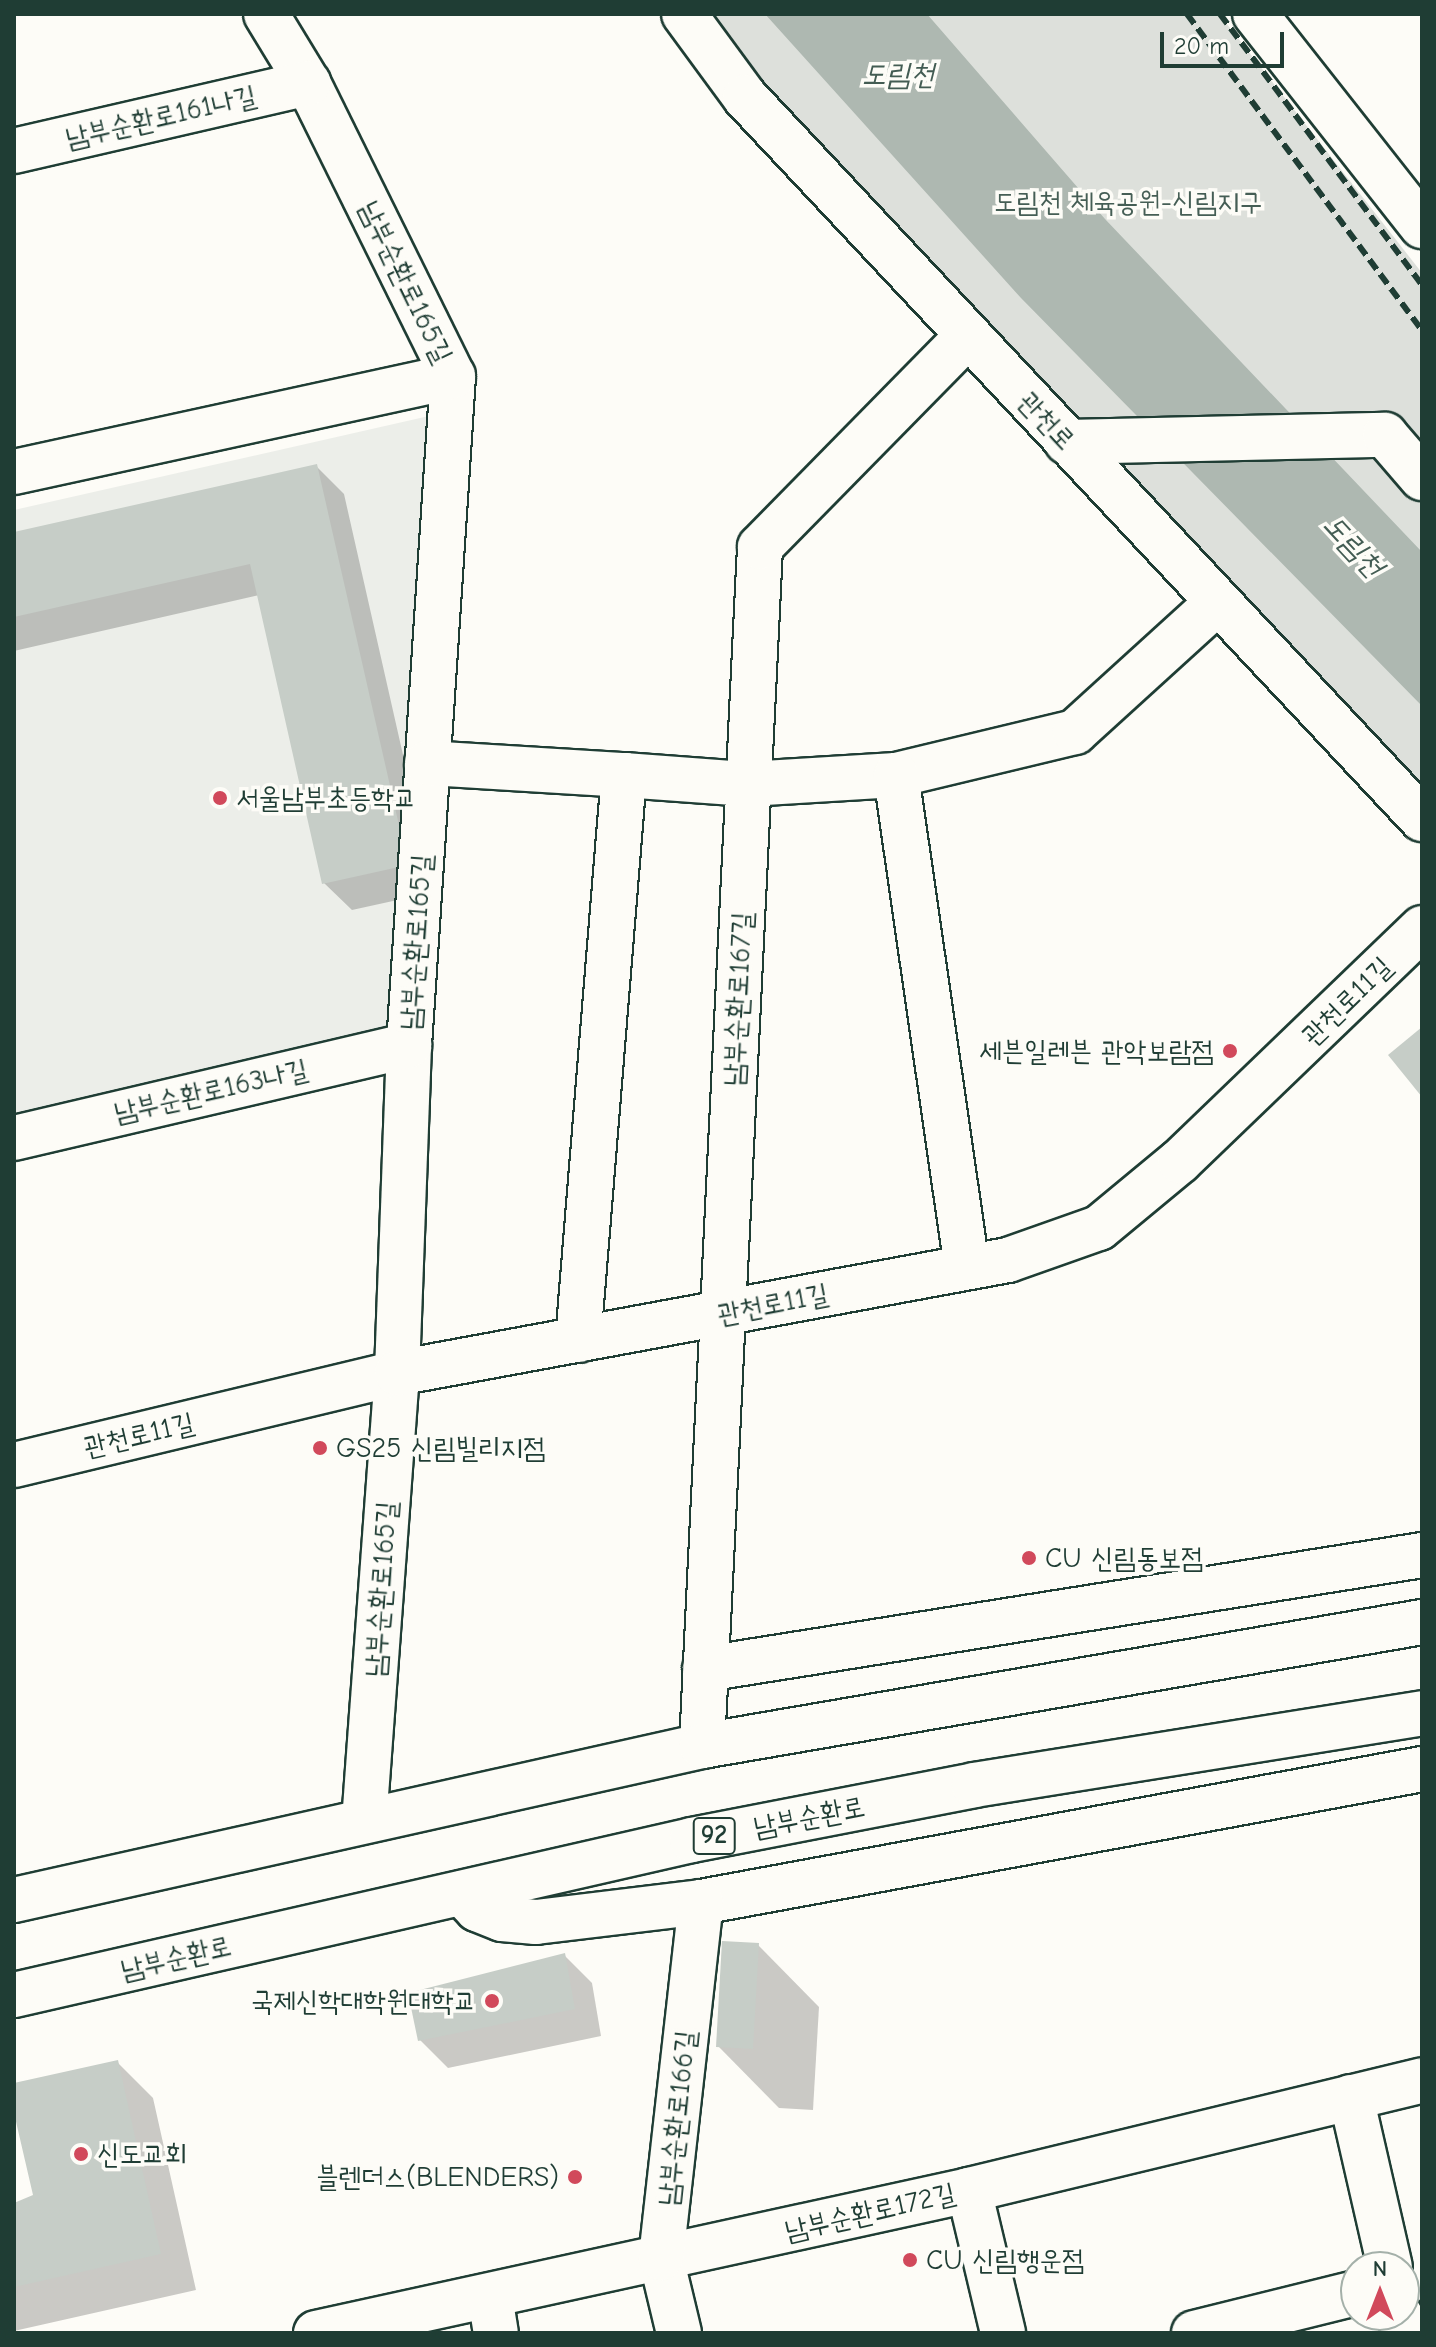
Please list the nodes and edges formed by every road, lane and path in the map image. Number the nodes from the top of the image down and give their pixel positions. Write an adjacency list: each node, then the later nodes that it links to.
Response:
1 (266, 14): 4 (street, 남부순환로165길)
2 (684, 14): 7 (street, 관천로)
3 (1255, 14): 6 (street)
4 (308, 83): 5 (street, 남부순환로161나길); 8 (street, 남부순환로165길)
5 (14, 151)
6 (1422, 226)
7 (967, 336): 9 (street, 관천로); 16 (street, 남부순환로167길)
8 (453, 376): 10 (street); 13 (street, 남부순환로165길)
9 (1067, 442): 11 (street); 12 (street, 관천로)
10 (14, 472)
11 (1422, 478)
12 (1218, 602): 15 (street); 17 (street, 관천로)
13 (427, 763): 14 (street); 19 (street, 남부순환로165길)
14 (624, 775): 16 (street); 23 (street)
15 (896, 775): 16 (street); 21 (street)
16 (748, 784): 22 (street, 남부순환로167길)
17 (1422, 819)
18 (1422, 928): 21 (street, 관천로11길)
19 (409, 1045): 20 (street, 남부순환로163나길); 24 (street, 남부순환로165길)
20 (14, 1138)
21 (967, 1267): 22 (street, 관천로11길)
22 (722, 1313): 23 (street, 관천로11길); 28 (street, 남부순환로167길)
23 (578, 1340): 24 (street, 관천로11길)
24 (397, 1373): 25 (street, 관천로11길); 32 (street, 남부순환로165길)
25 (14, 1465)
26 (1422, 1555): 28 (street)
27 (1422, 1622): 30 (street)
28 (705, 1669): 30 (street, 남부순환로167길)
29 (1422, 1713): 33 (street, 남부순환로 / 92)
30 (702, 1746): 32 (street)
31 (1422, 1769): 35 (street)
32 (364, 1818): 34 (street)
33 (462, 1893): 35 (street); 36 (street, 남부순환로 / 92)
34 (14, 1900)
35 (701, 1902): 41 (street, 남부순환로166길)
36 (14, 1995)
37 (1422, 2080): 38 (street, 남부순환로172길)
38 (1351, 2097): 39 (street, 남부순환로172길); 40 (street)
39 (969, 2190): 41 (street, 남부순환로172길); 47 (street)
40 (1386, 2251)
41 (661, 2258): 43 (street, 남부순환로172길); 46 (street, 남부순환로166길)
42 (1340, 2297): 44 (street)
43 (493, 2314): 45 (street, 남부순환로172길)
44 (1214, 2331)
45 (316, 2333)
46 (679, 2333)
47 (1003, 2333)

